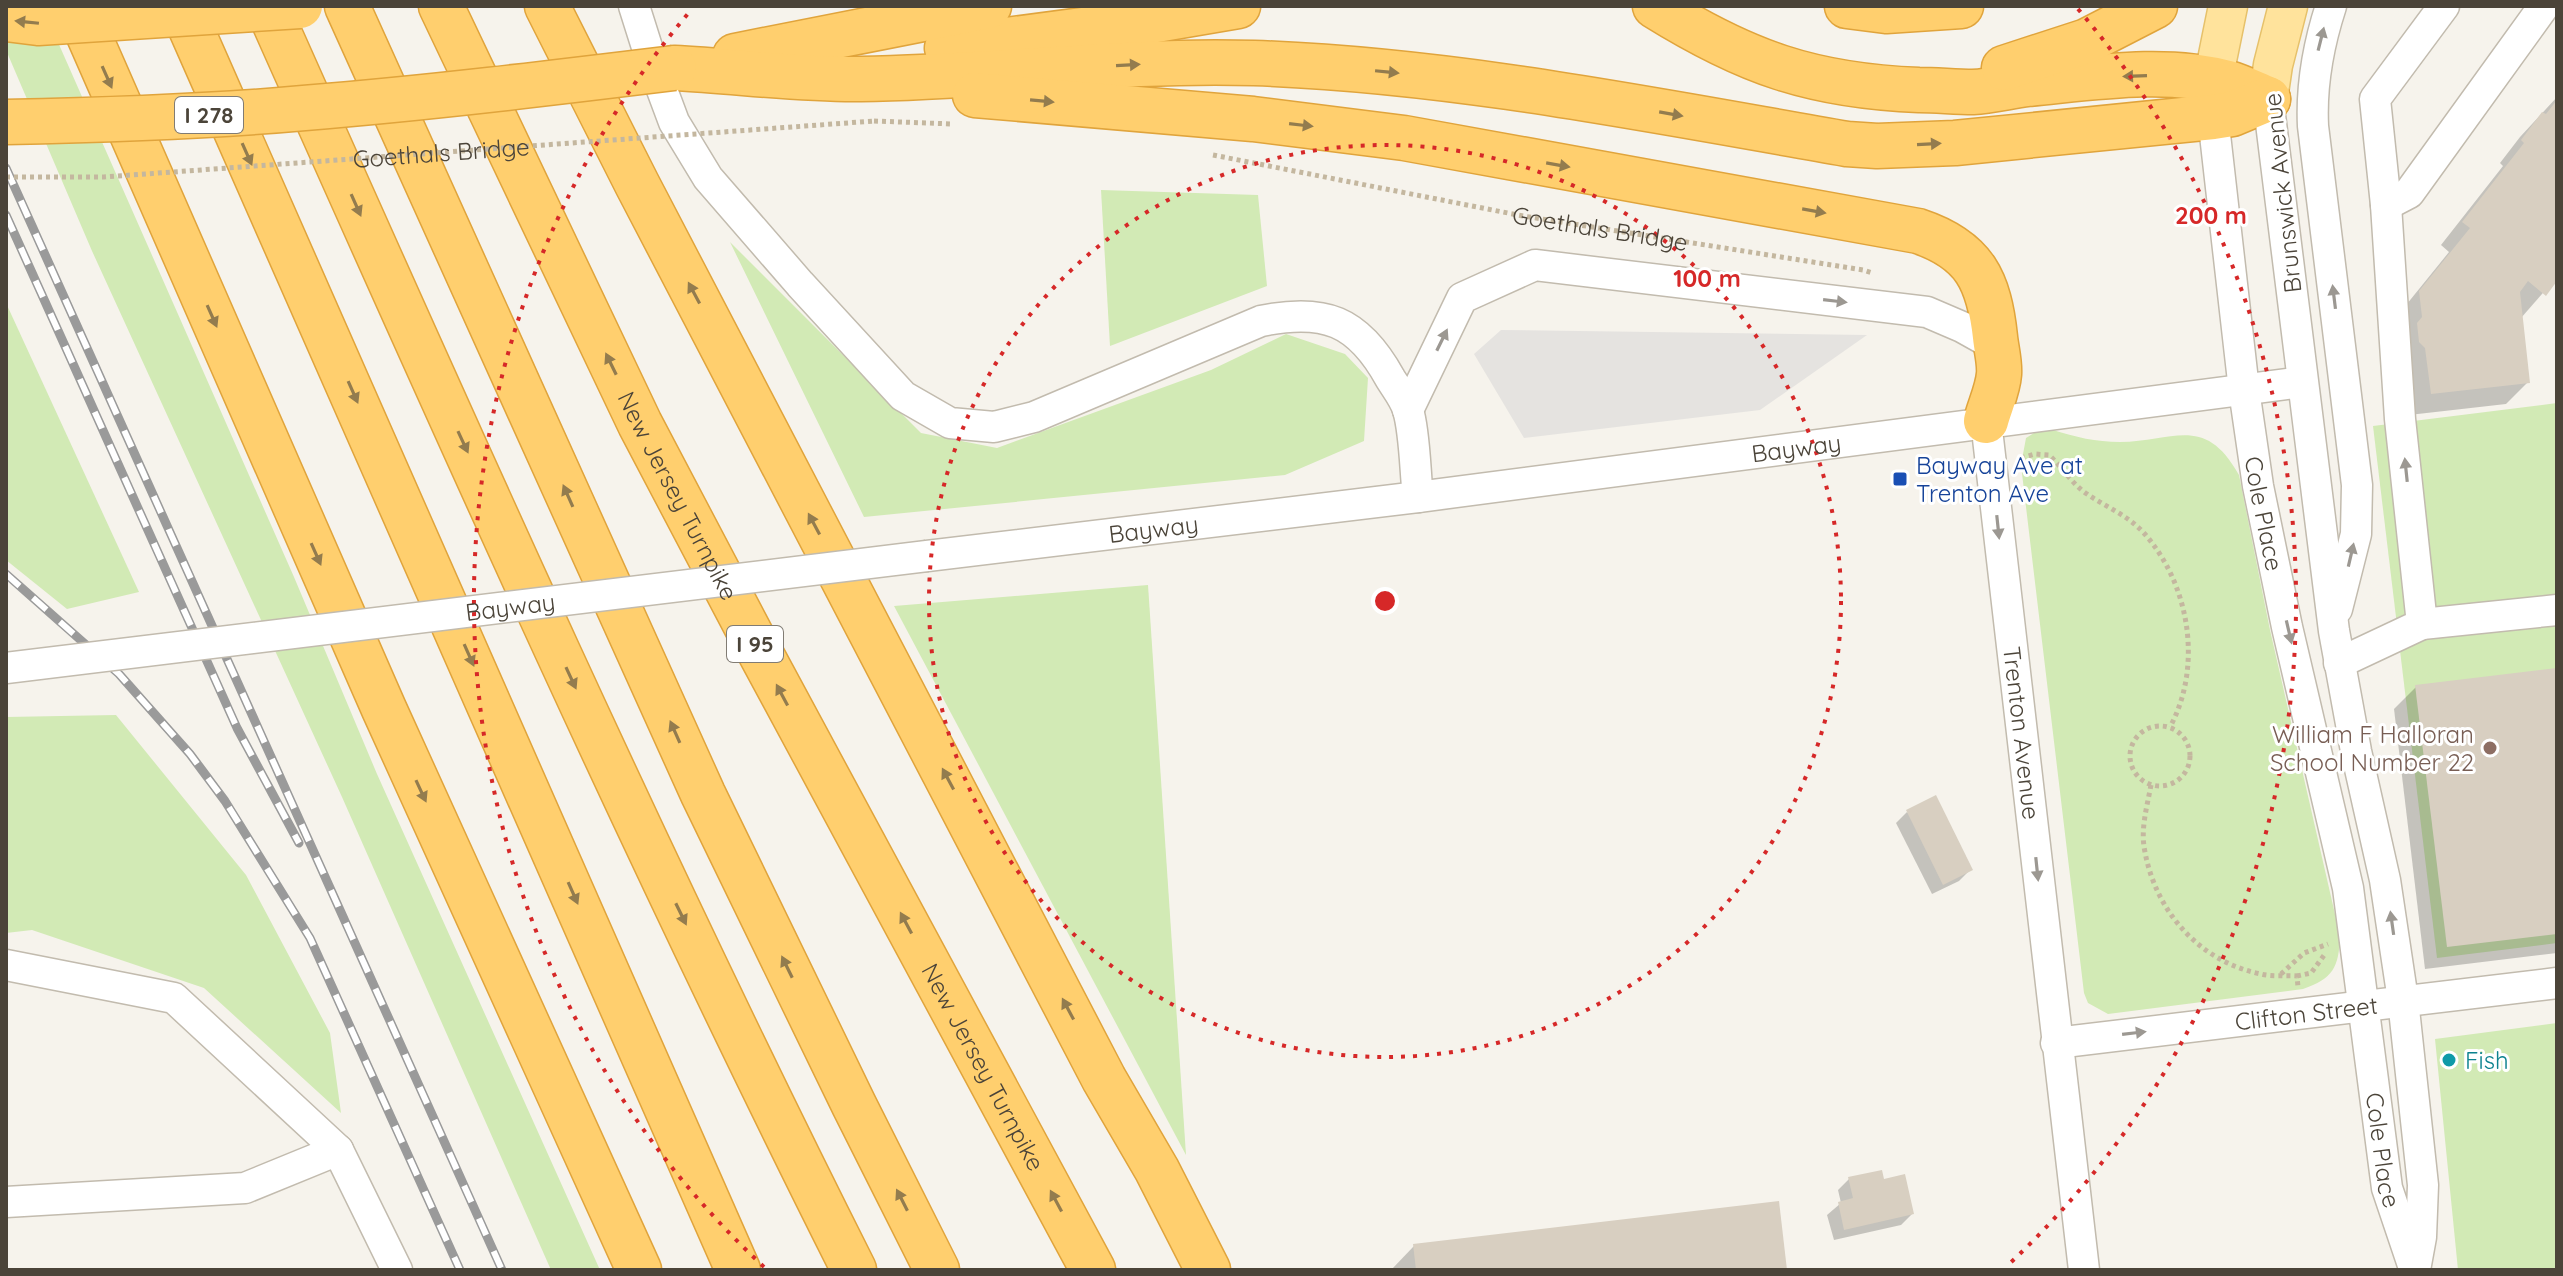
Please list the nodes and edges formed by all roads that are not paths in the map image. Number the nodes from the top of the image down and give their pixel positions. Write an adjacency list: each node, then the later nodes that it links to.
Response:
1 (76, 6): 47 (highway, one-way to 47)
2 (181, 6): 48 (highway, one-way to 48)
3 (267, 6): 49 (highway, one-way to 49)
4 (300, 6): 20 (highway, one-way to 20, bridge)
5 (347, 6): 50 (highway, one-way to 5)
6 (441, 6): 51 (highway, New Jersey Turnpike / I 95, one-way to 6)
7 (547, 6): 45 (highway, one-way to 7)
8 (634, 6): 30 (street)
9 (989, 6): 21 (highway)
10 (1238, 6): 21 (highway)
11 (1655, 6): 22 (highway)
12 (1847, 6): 13 (highway)
13 (1961, 6)
14 (2155, 6): 22 (highway)
15 (2228, 6): 23 (main road)
16 (2288, 6): 24 (main road, Brunswick Avenue)
17 (2331, 6): 35 (street, Cole Place, one-way to 17)
18 (2444, 6): 26 (street)
19 (2544, 6): 26 (street)
20 (6, 19)
21 (873, 55): 23 (highway, one-way to 23); 25 (highway, I 278, bridge); 27 (highway, one-way to 27)
22 (1899, 89): 23 (highway, one-way to 22)
23 (2213, 99): 24 (highway); 29 (street)
24 (2268, 99): 28 (street, Brunswick Avenue)
25 (6, 122)
26 (2386, 205): 34 (street, one-way to 26)
27 (1996, 346): 30 (street, one-way to 27); 31 (highway)
28 (2302, 382): 29 (street, Bayway); 35 (street, Cole Place)
29 (2244, 390): 31 (street, Bayway); 41 (street, Cole Place, one-way to 41)
30 (1408, 410): 32 (street)
31 (1986, 421): 32 (street, Bayway); 42 (street, Trenton Avenue, one-way to 42)
32 (1418, 497): 37 (street, Bayway, bridge)
33 (2557, 610): 34 (street)
34 (2422, 624): 36 (street)
35 (2334, 631): 36 (street, Cole Place)
36 (2339, 663): 40 (street, Cole Place, one-way to 36)
37 (6, 668)
38 (6, 965): 43 (street)
39 (2557, 983): 40 (street, Clifton Street)
40 (2403, 1000): 41 (street, Clifton Street); 41 (street, Cole Place)
41 (2365, 1005): 42 (street, Clifton Street, one-way to 41)
42 (2056, 1043): 52 (street, Trenton Avenue)
43 (338, 1150): 44 (street); 46 (street)
44 (6, 1202)
45 (1184, 1265)
46 (397, 1270)
47 (639, 1270)
48 (738, 1270)
49 (854, 1270)
50 (937, 1270)
51 (1093, 1270)
52 (2084, 1270)

